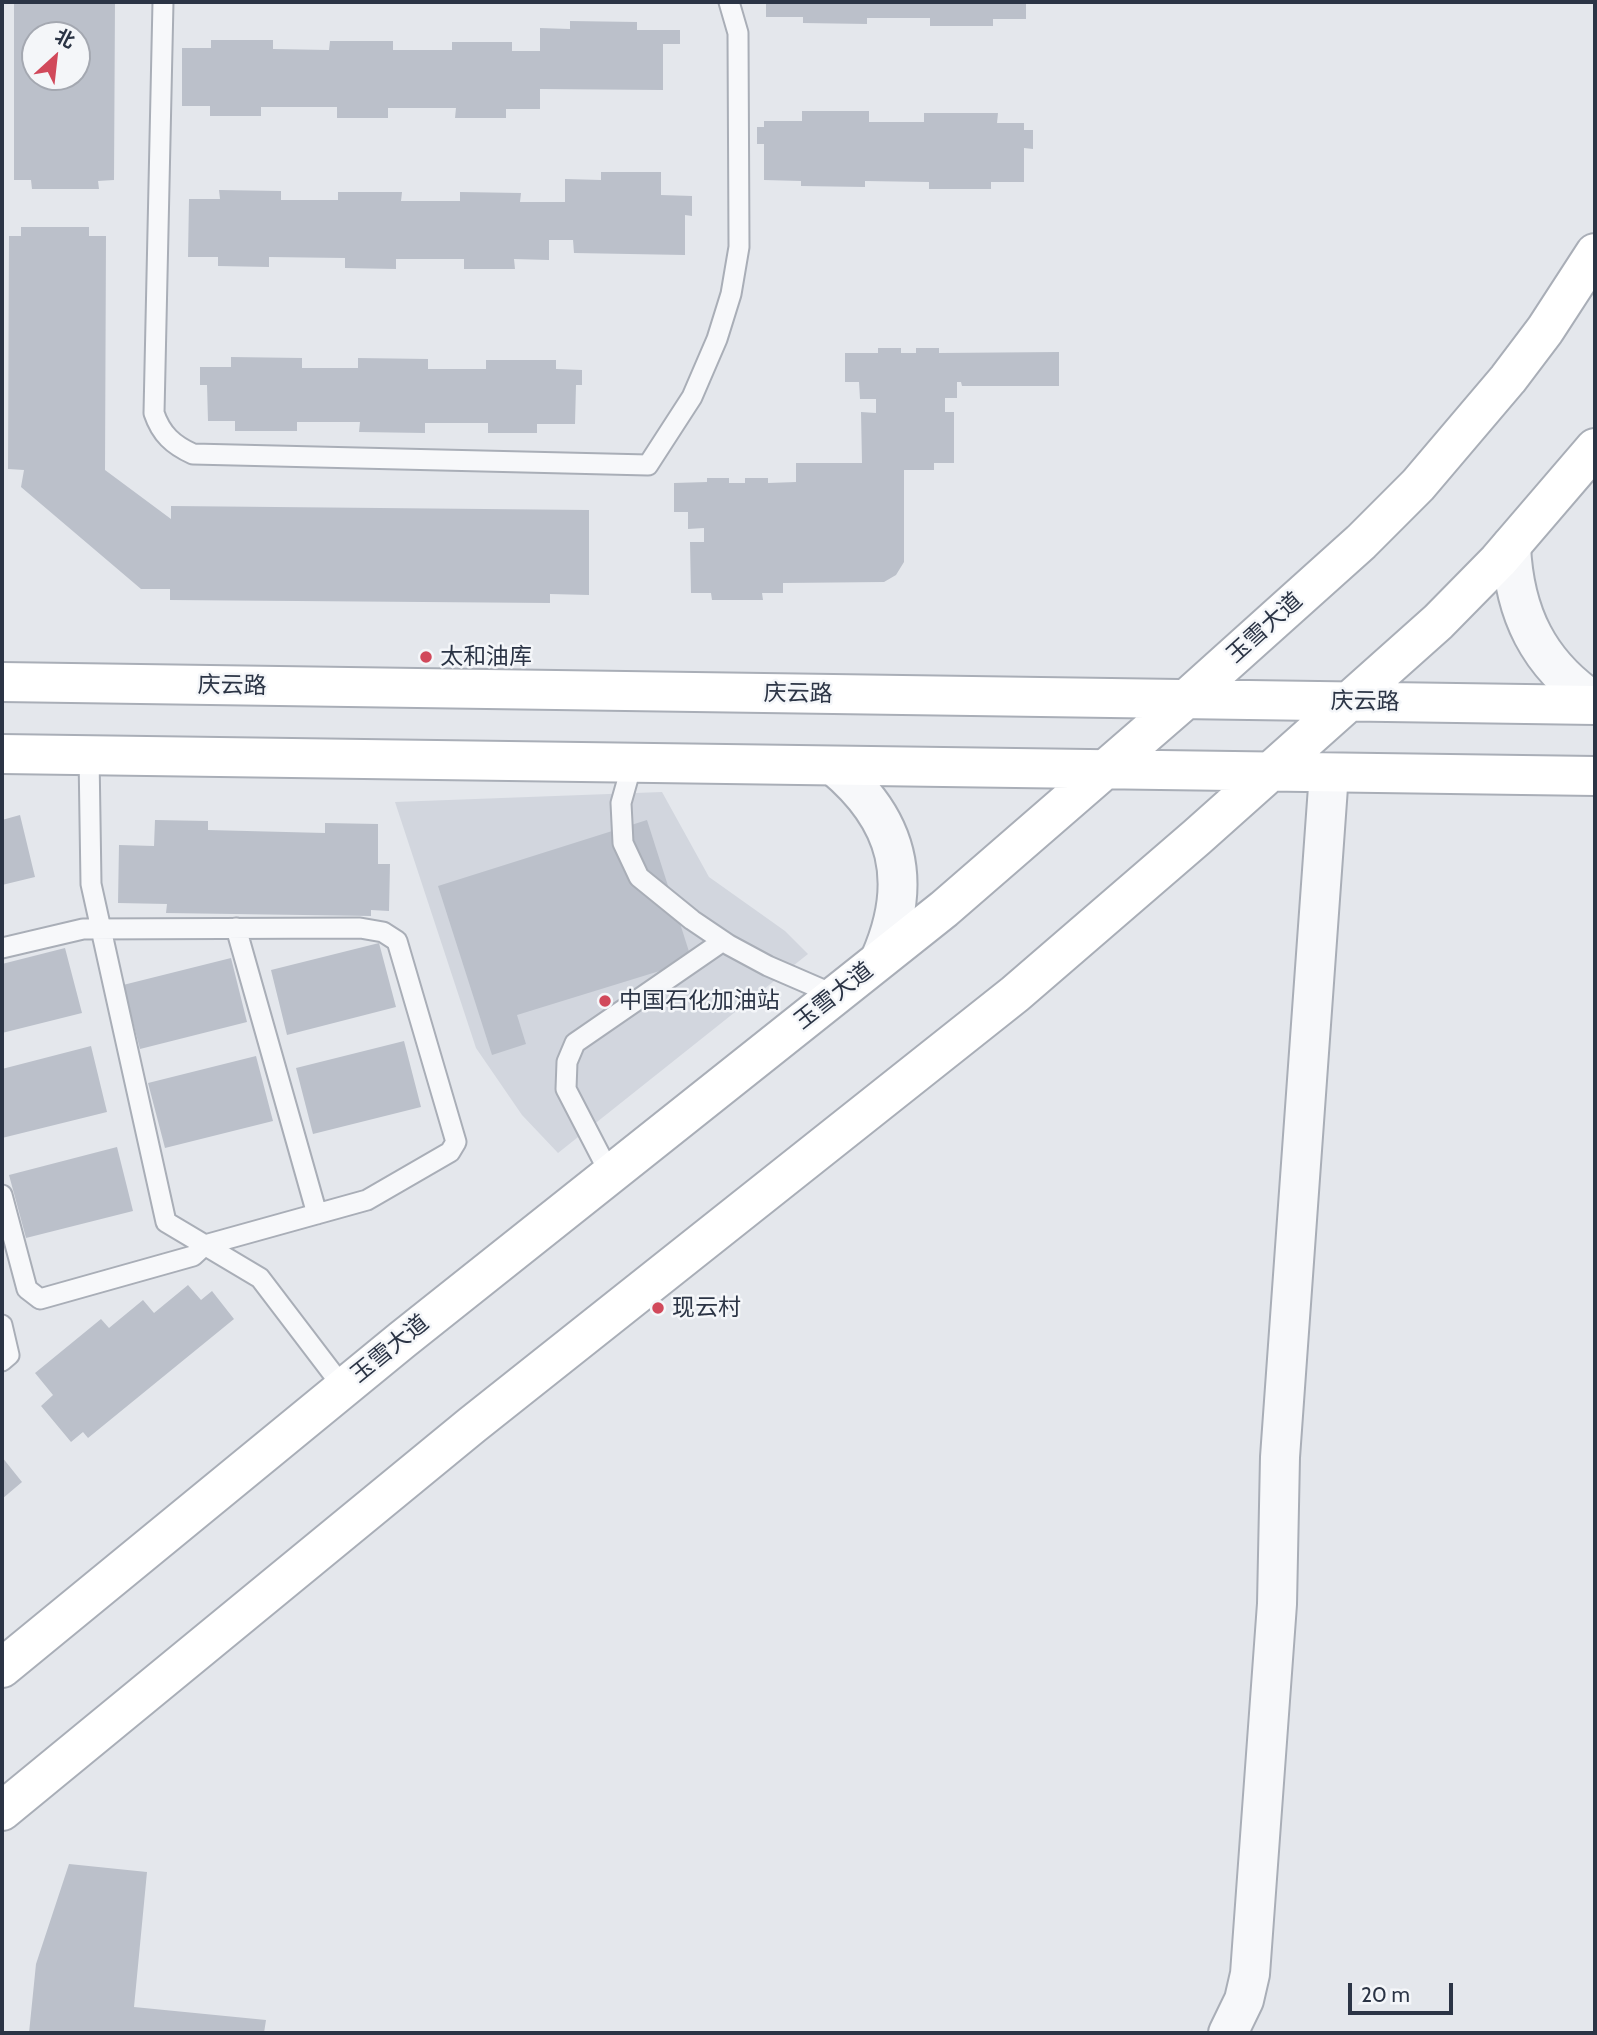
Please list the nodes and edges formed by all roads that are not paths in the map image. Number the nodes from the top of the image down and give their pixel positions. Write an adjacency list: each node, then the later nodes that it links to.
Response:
1 (163, 2): 2 (lane)
2 (729, 2)
3 (1595, 253): 7 (main road, 玉雪大道)
4 (1595, 448): 5 (main road)
5 (1511, 546): 8 (main road); 9 (street)
6 (2, 682): 7 (main road, 庆云路)
7 (1185, 700): 8 (main road, 庆云路); 14 (main road, 玉雪大道)
8 (1348, 702): 9 (main road, 庆云路); 15 (main road)
9 (1595, 703)
10 (2, 754): 11 (main road)
11 (89, 755): 12 (main road); 19 (lane)
12 (632, 764): 13 (main road); 20 (lane)
13 (834, 766): 14 (main road); 22 (street)
14 (1105, 770): 15 (main road); 22 (main road, 玉雪大道)
15 (1270, 772): 16 (main road); 32 (main road)
16 (1329, 773): 17 (main road); 33 (street)
17 (1595, 776)
18 (236, 928): 19 (lane); 26 (lane); 26 (lane)
19 (101, 929): 21 (lane); 27 (lane)
20 (723, 941): 23 (lane); 24 (lane)
21 (2, 948)
22 (880, 959): 23 (main road, 玉雪大道)
23 (835, 995): 24 (main road, 玉雪大道)
24 (610, 1174): 30 (main road, 玉雪大道)
25 (2, 1195): 27 (lane)
26 (317, 1214): 27 (lane)
27 (205, 1245): 30 (lane)
28 (2, 1325): 29 (lane)
29 (2, 1361)
30 (343, 1387): 31 (main road, 玉雪大道)
31 (2, 1668)
32 (2, 1811)
33 (1228, 2033)

